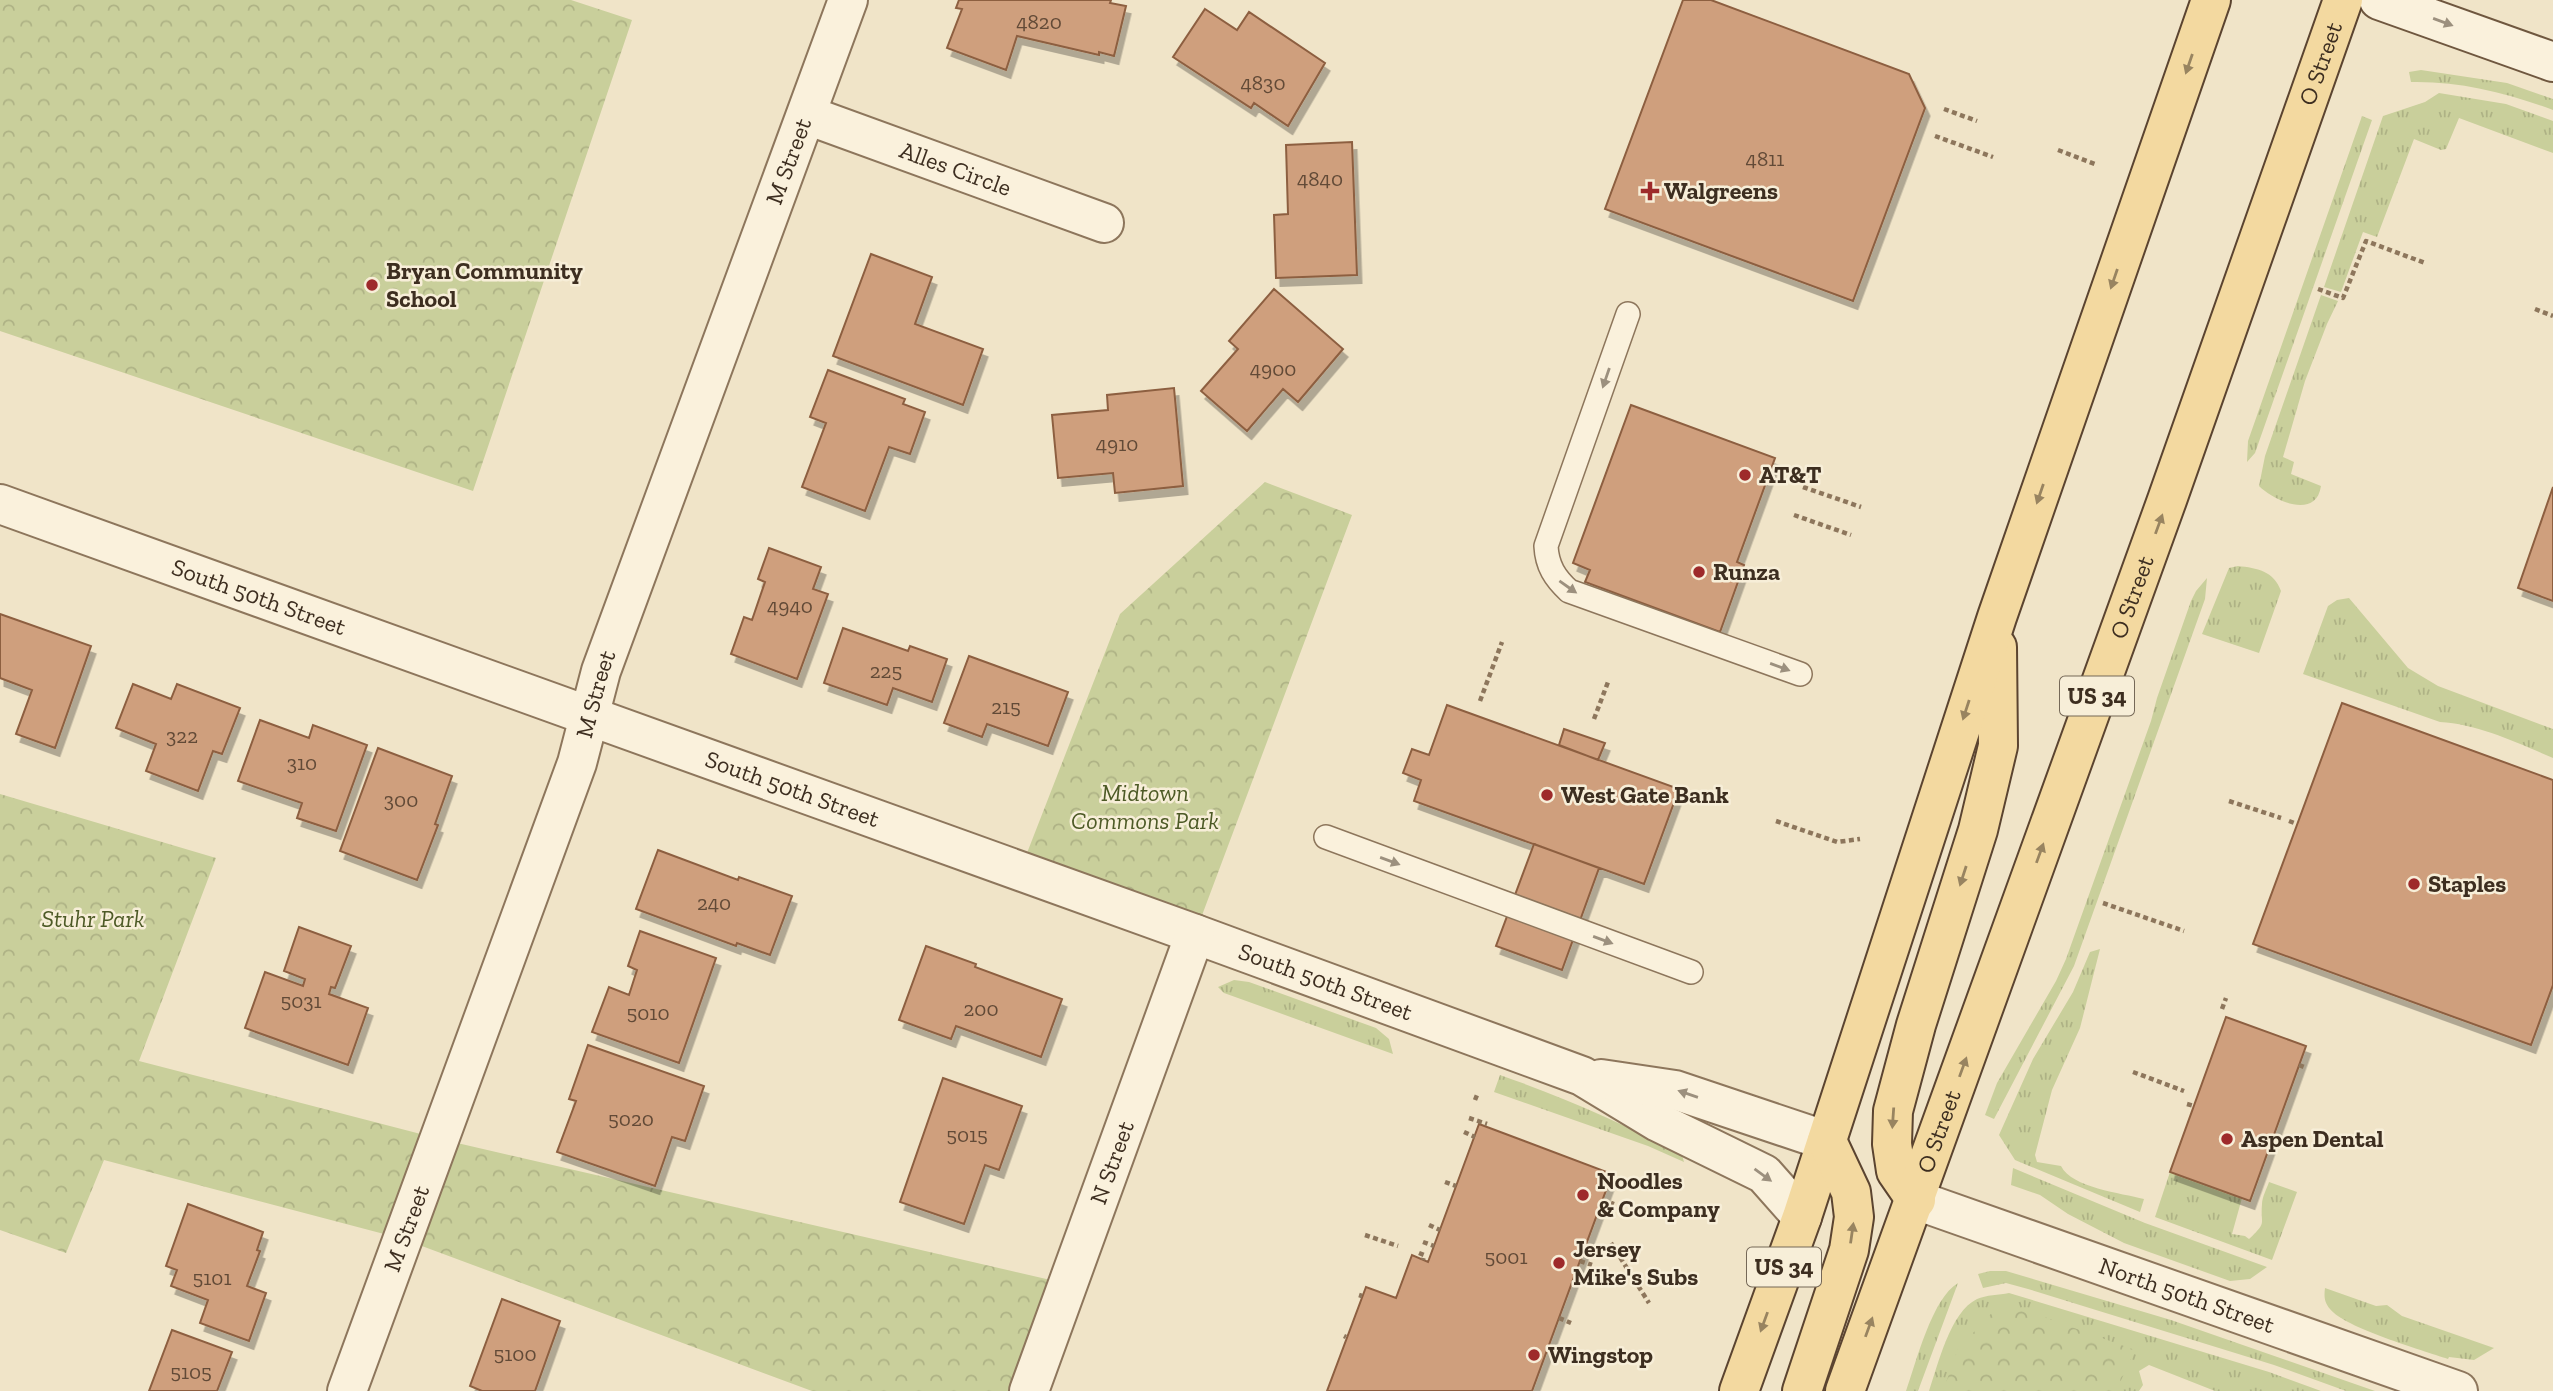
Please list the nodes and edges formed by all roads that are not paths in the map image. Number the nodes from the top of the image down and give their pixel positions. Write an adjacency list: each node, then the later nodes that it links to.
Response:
1 (848, 0): 6 (street, M Street)
2 (2211, 0): 10 (main road, US 34, one-way to 10)
3 (2343, 0): 18 (main road, O Street / US 34, one-way to 3)
4 (2379, 0): 5 (street, one-way to 5)
5 (2553, 62)
6 (807, 115): 7 (street, Alles Circle); 12 (street, M Street)
7 (1104, 223)
8 (1628, 314): 11 (lane, one-way to 11)
9 (0, 504): 12 (street, South 50th Street)
10 (1997, 617): 17 (main road, US 34, one-way to 17); 18 (main road, one-way to 18)
11 (1800, 674)
12 (590, 717): 14 (street, South 50th Street); 20 (street, M Street)
13 (1326, 837): 15 (lane, one-way to 15)
14 (1195, 934): 16 (street, South 50th Street); 21 (street, N Street)
15 (1691, 972)
16 (1582, 1076): 17 (street, South 50th Street, one-way to 16); 19 (street, South 50th Street, one-way to 19)
17 (1827, 1142): 19 (main road, US 34); 23 (main road, one-way to 17)
18 (1916, 1200): 24 (main road, O Street / US 34, one-way to 18); 25 (street, North 50th Street)
19 (1802, 1217): 22 (main road, US 34, one-way to 22)
20 (347, 1391)
21 (1029, 1391)
22 (1739, 1391)
23 (1802, 1391)
24 (1845, 1391)
25 (2458, 1391)

